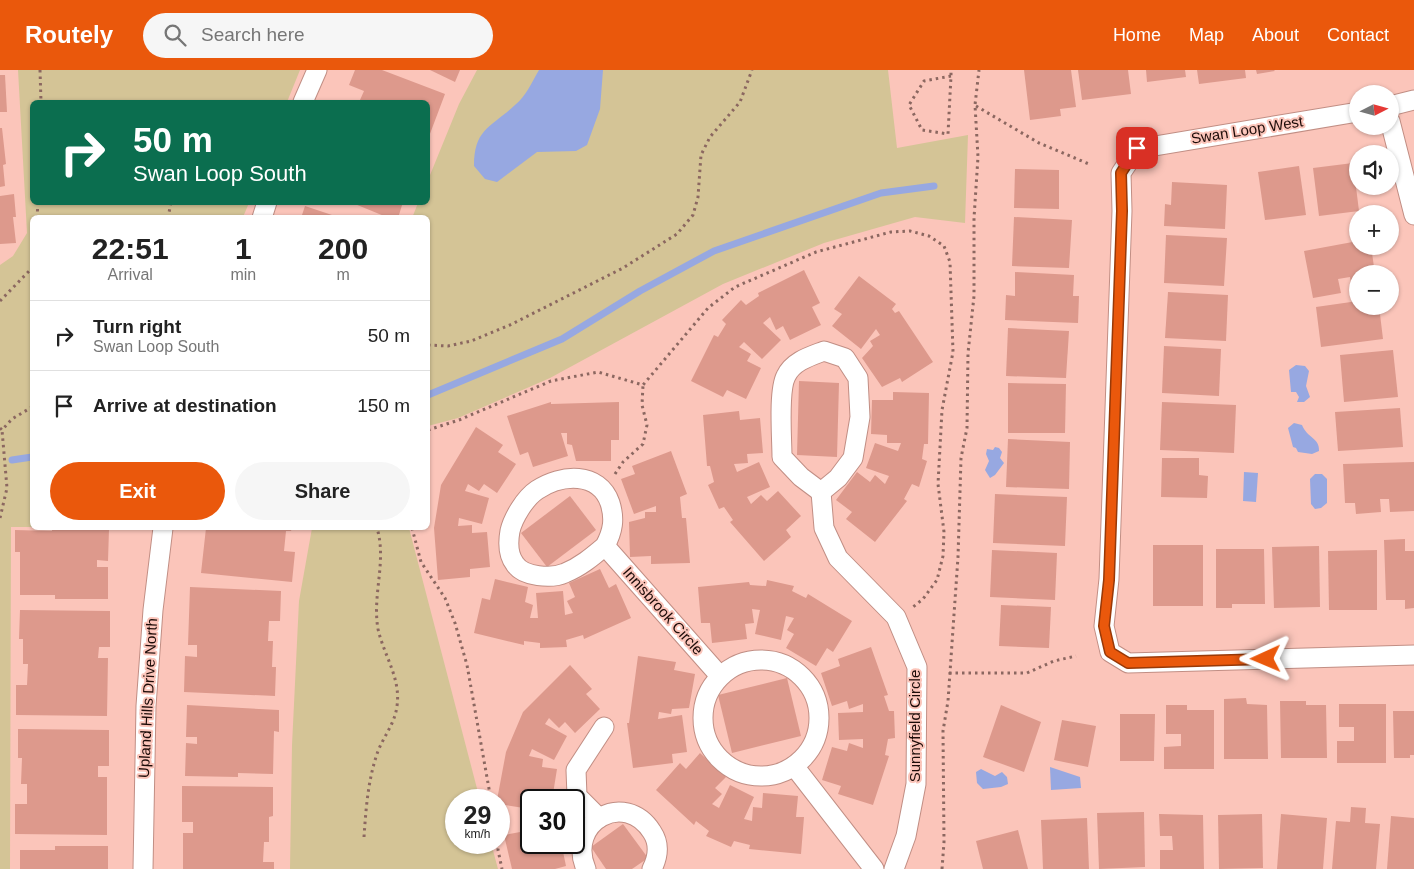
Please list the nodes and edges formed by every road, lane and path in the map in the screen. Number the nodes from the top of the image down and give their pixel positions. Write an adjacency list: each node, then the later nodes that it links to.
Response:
1 (40, 70): 7 (path)
2 (317, 70): 8 (street)
3 (752, 70): 18 (path)
4 (951, 70): 6 (path)
5 (979, 70): 11 (path)
6 (951, 76): 6 (path)
7 (41, 100)
8 (304, 100)
9 (1414, 100): 10 (street)
10 (1399, 104)
11 (975, 105): 14 (path); 31 (path)
12 (1349, 113): 29 (street, Swan Loop West)
13 (1394, 135): 15 (street)
14 (1089, 164)
15 (1414, 215)
16 (30, 270): 17 (path)
17 (0, 301)
18 (430, 344)
19 (644, 385): 22 (path)
20 (30, 408): 21 (path)
21 (1, 429): 24 (path)
22 (606, 492): 28 (street); 28 (street)
23 (821, 492): 23 (street); 44 (street, Sunnyfield Circle)
24 (0, 518)
25 (163, 530): 39 (street, Upland Hills Drive North)
26 (378, 530): 37 (path)
27 (413, 530): 35 (path)
28 (605, 546): 32 (street, Innisbrook Circle)
29 (1414, 655)
30 (1076, 656): 31 (path)
31 (949, 673): 45 (path)
32 (720, 676): 34 (street); 34 (street)
33 (604, 727): 36 (street)
34 (794, 766): 43 (street)
35 (489, 789)
36 (599, 818): 41 (street); 42 (street)
37 (364, 837)
38 (499, 854): 40 (path)
39 (142, 869)
40 (502, 869)
41 (586, 869)
42 (652, 869)
43 (874, 869)
44 (894, 869)
45 (942, 869)

